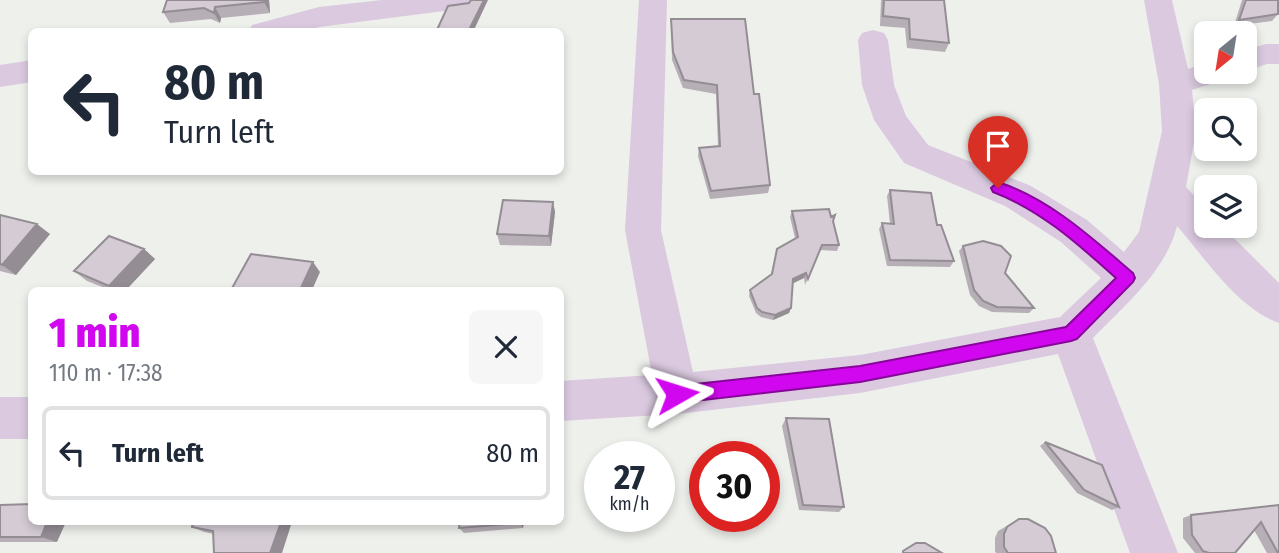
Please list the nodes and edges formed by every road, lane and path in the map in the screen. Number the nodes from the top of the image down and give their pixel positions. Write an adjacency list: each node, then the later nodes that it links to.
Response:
1 (460, 0): 4 (street)
2 (653, 0): 16 (street)
3 (1158, 0): 11 (street)
4 (278, 28)
5 (873, 40): 13 (street)
6 (1279, 54): 7 (street)
7 (1257, 57)
8 (28, 72): 9 (street)
9 (0, 76)
10 (1194, 78): 11 (street)
11 (1175, 84): 12 (street)
12 (1168, 191): 13 (street); 14 (street)
13 (1127, 278): 15 (street)
14 (1279, 306)
15 (1071, 333): 16 (street); 20 (street)
16 (677, 394): 17 (street)
17 (564, 401)
18 (0, 418): 19 (street)
19 (28, 418)
20 (1154, 553)

